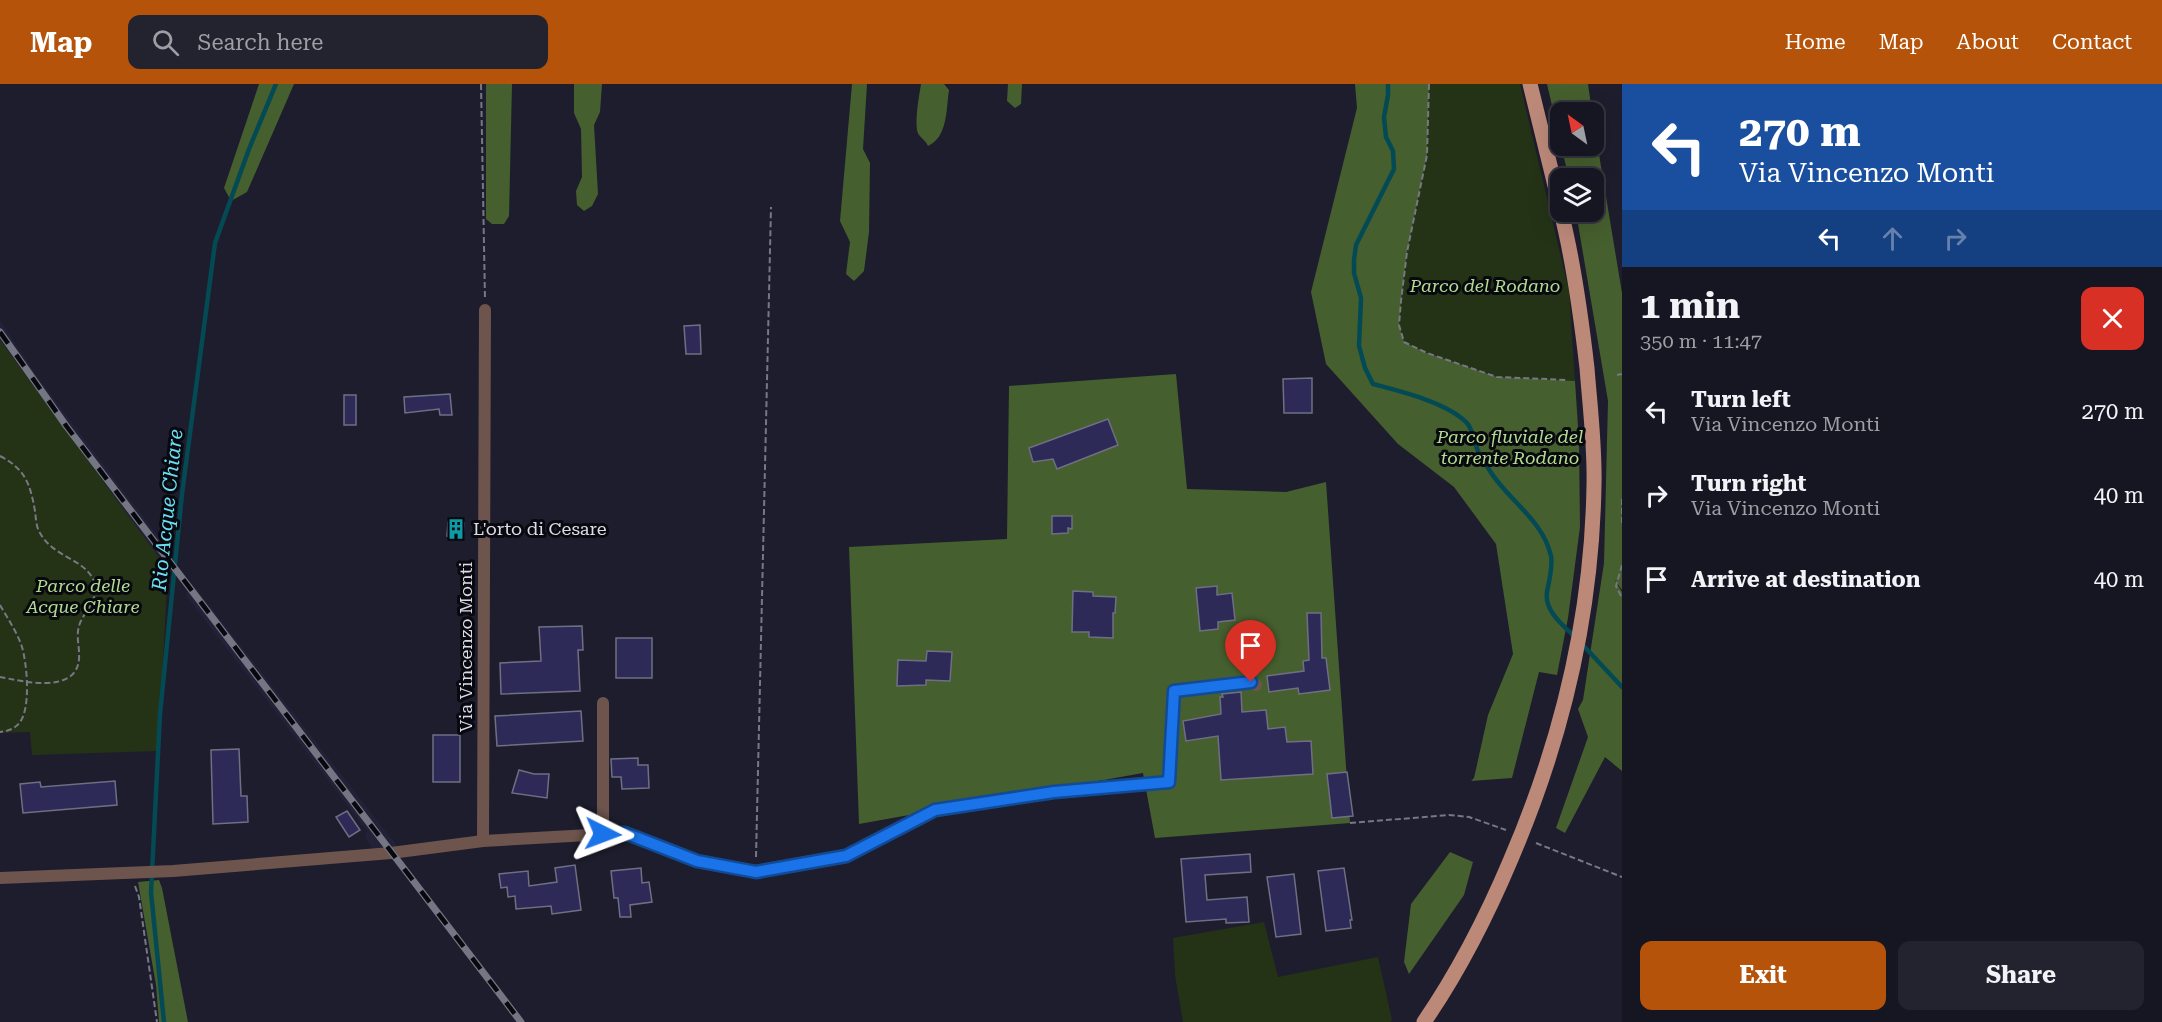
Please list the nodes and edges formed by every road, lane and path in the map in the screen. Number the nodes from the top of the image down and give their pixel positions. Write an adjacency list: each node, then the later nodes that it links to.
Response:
1 (481, 84): 7 (path)
2 (1429, 84): 10 (path)
3 (1530, 84): 4 (main road)
4 (1551, 168)
5 (771, 207): 28 (path)
6 (1563, 222): 32 (main road)
7 (485, 310): 25 (street, Via Vincenzo Monti)
8 (1622, 374): 9 (path)
9 (1617, 375)
10 (1568, 380)
11 (0, 456): 18 (path)
12 (1622, 499): 13 (path)
13 (1622, 525)
14 (1622, 565): 15 (path)
15 (1622, 598)
16 (0, 605): 18 (path)
17 (0, 677): 18 (path)
18 (27, 681): 21 (path)
19 (1256, 685): 28 (street)
20 (603, 704): 24 (street)
21 (0, 732)
22 (1350, 824): 23 (path)
23 (1506, 830)
24 (603, 834): 25 (street); 28 (street)
25 (483, 841): 27 (street)
26 (1536, 843): 29 (path)
27 (132, 872): 30 (street); 31 (path)
28 (756, 872)
29 (1622, 877)
30 (0, 878)
31 (156, 1022)
32 (1424, 1022)

